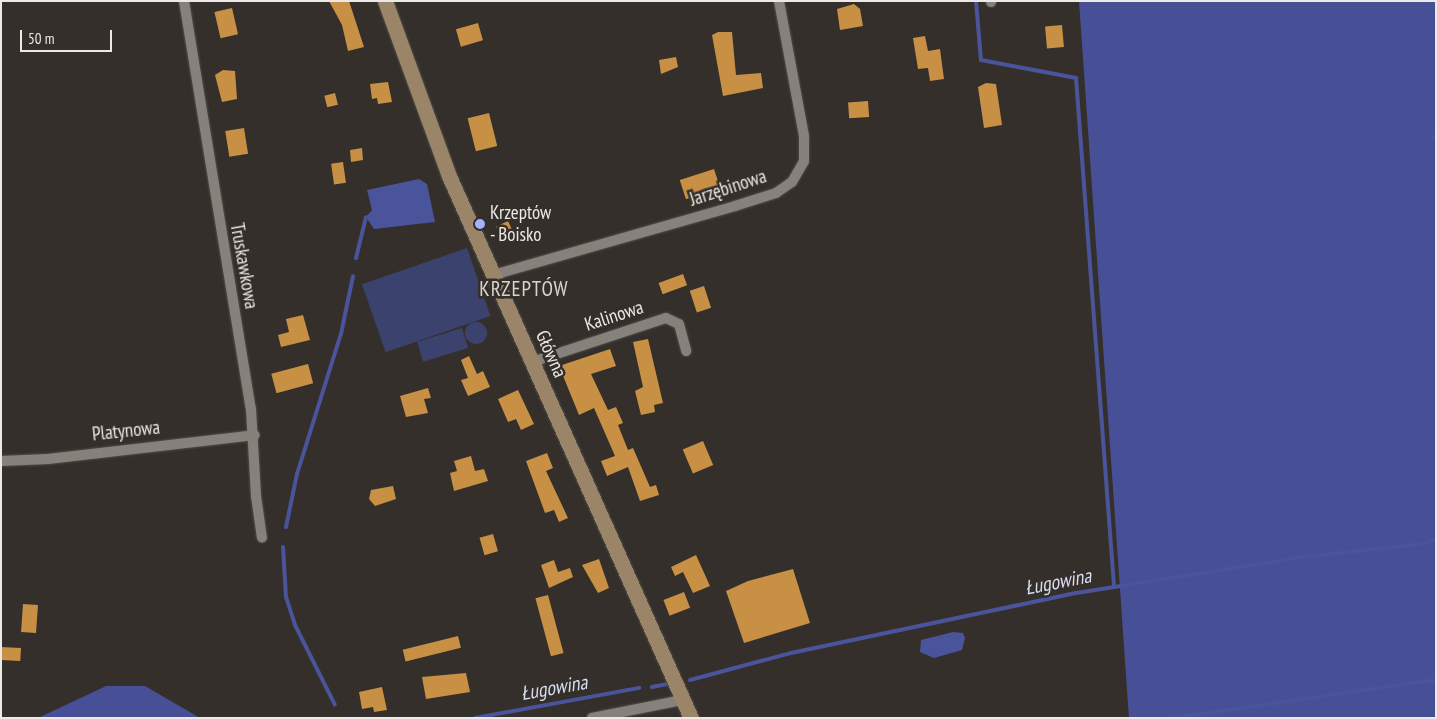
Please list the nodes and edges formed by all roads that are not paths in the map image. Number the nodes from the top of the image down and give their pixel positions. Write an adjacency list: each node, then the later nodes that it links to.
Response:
1 (184, 1): 7 (street, Truskawkowa)
2 (385, 1): 4 (street, Główna)
3 (779, 1): 4 (street, Jarzębinowa)
4 (493, 275): 6 (street, Główna)
5 (686, 351): 6 (street, Kalinowa)
6 (532, 362): 10 (street, Główna)
7 (255, 435): 8 (street, Platynowa); 9 (street, Truskawkowa)
8 (1, 461)
9 (262, 538)
10 (683, 700): 11 (street); 12 (street, Główna)
11 (592, 718)
12 (692, 718)

